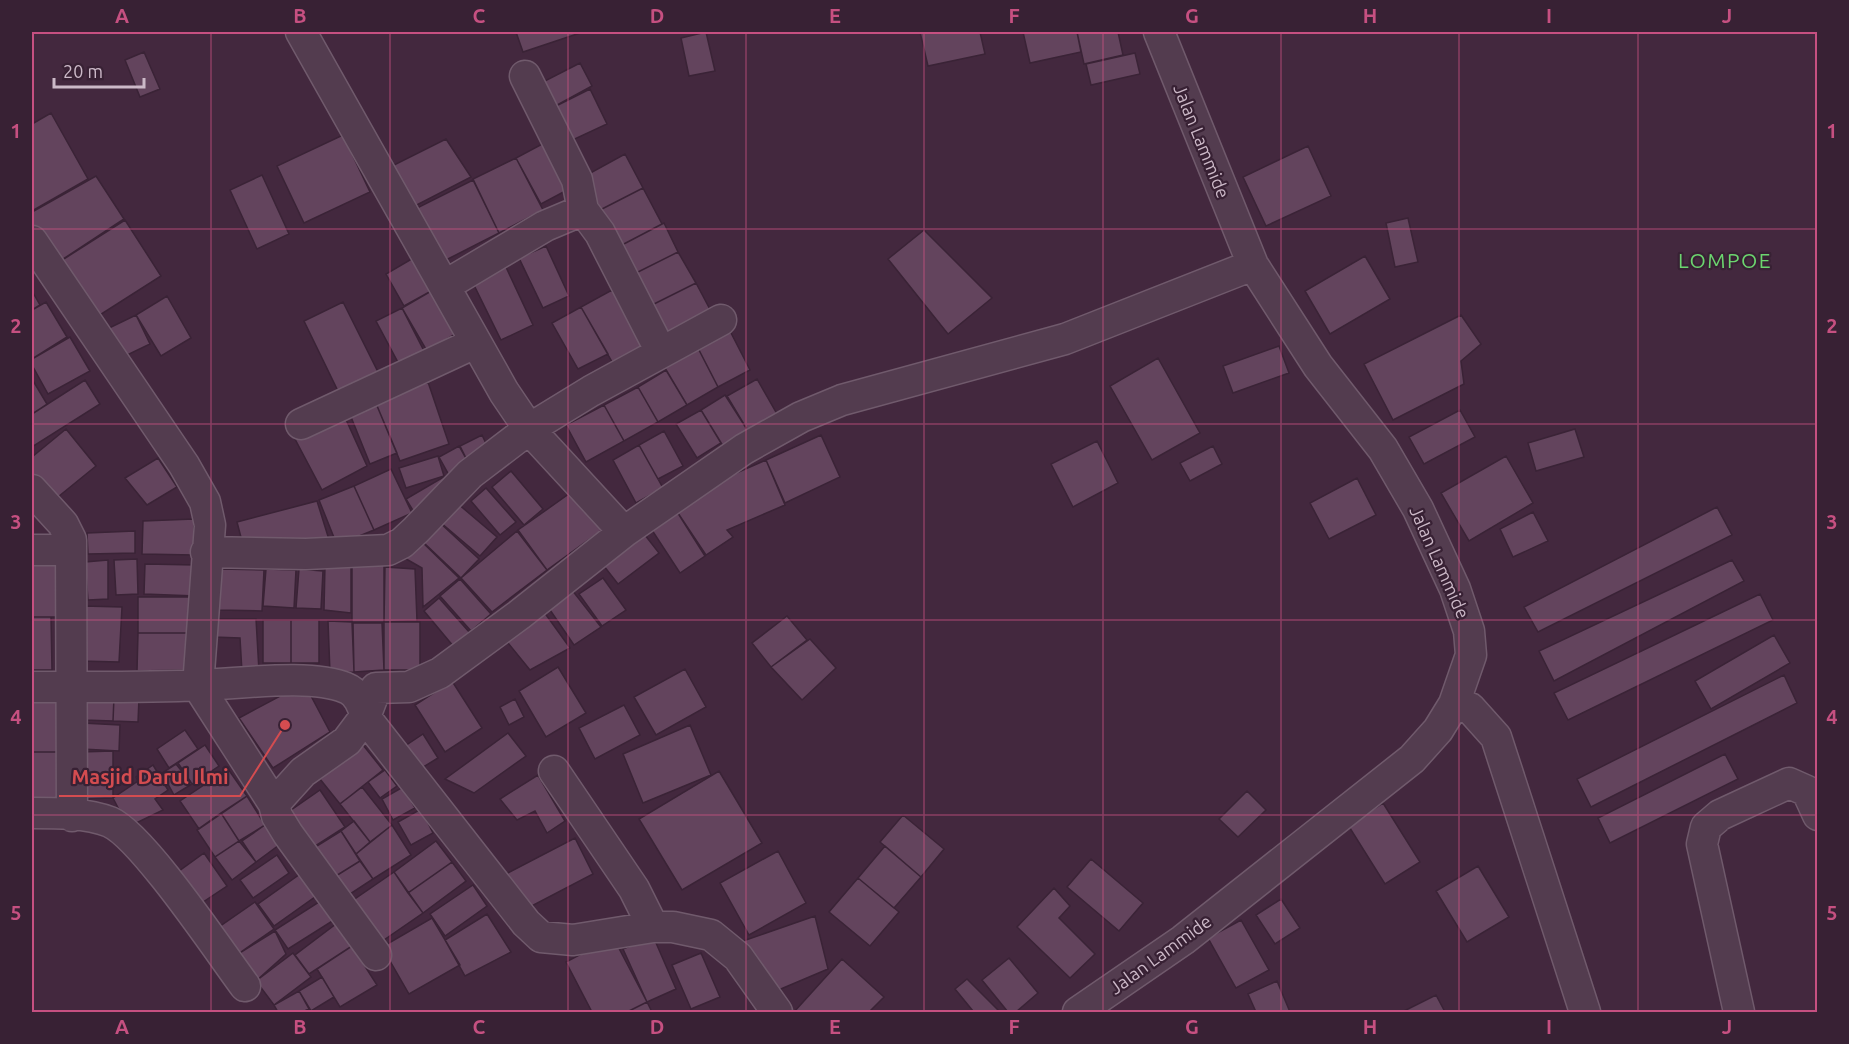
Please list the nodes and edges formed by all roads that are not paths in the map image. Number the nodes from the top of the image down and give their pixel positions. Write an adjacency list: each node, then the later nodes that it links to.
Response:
1 (301, 32): 7 (street)
2 (1159, 32): 6 (street, Jalan Lammide)
3 (525, 76): 4 (street)
4 (583, 210): 7 (street); 10 (street)
5 (32, 241): 17 (street)
6 (1253, 265): 14 (street); 21 (street, Jalan Lammide)
7 (446, 285): 9 (street)
8 (721, 320): 10 (street)
9 (475, 343): 11 (street); 12 (street)
10 (661, 352): 12 (street)
11 (301, 424)
12 (529, 429): 14 (street); 17 (street)
13 (32, 490): 16 (street)
14 (624, 532): 22 (street)
15 (32, 550): 16 (street)
16 (71, 550): 20 (street)
17 (206, 552): 18 (street)
18 (198, 686): 20 (street); 22 (street); 24 (street)
19 (32, 687): 20 (street)
20 (73, 687): 27 (street)
21 (1454, 704): 32 (street, Jalan Lammide); 33 (street)
22 (365, 717): 24 (street); 28 (street)
23 (554, 771): 28 (street)
24 (274, 804): 29 (street)
25 (32, 813): 27 (street)
26 (1818, 814): 34 (street)
27 (72, 816): 30 (street)
28 (652, 927): 31 (street)
29 (376, 955)
30 (245, 986)
31 (777, 1012)
32 (1078, 1012)
33 (1585, 1012)
34 (1739, 1012)

